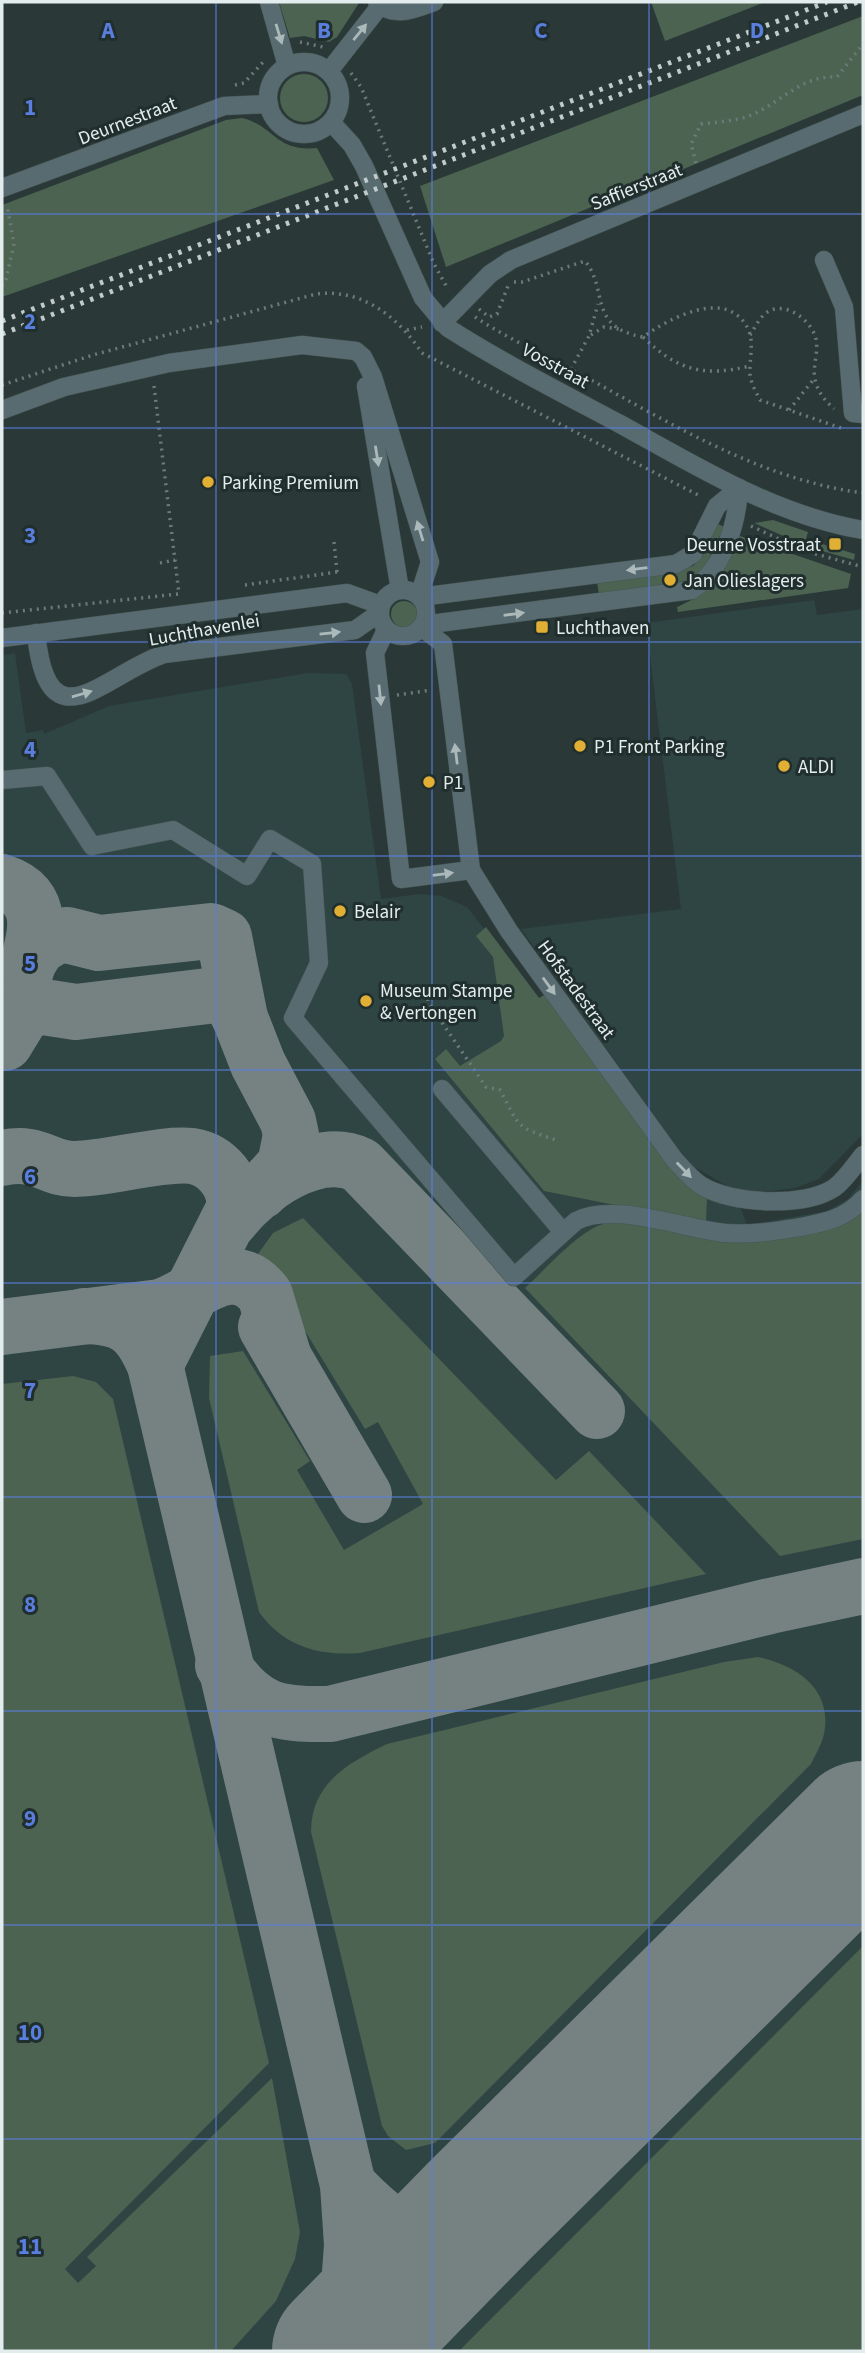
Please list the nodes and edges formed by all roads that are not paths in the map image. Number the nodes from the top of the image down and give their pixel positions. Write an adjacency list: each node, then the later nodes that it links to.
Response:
1 (269, 2): 5 (street, one-way to 5)
2 (434, 2): 3 (street)
3 (379, 4): 4 (street, one-way to 3)
4 (334, 64): 5 (street); 8 (street)
5 (287, 66): 6 (street)
6 (269, 104): 8 (street); 9 (street, Deurnestraat)
7 (863, 114): 11 (street, Saffierstraat)
8 (331, 121): 11 (street, Vosstraat)
9 (6, 187)
10 (824, 260): 14 (street)
11 (442, 323): 15 (street, Vosstraat)
12 (368, 365): 13 (street); 18 (street, one-way to 18); 19 (street, one-way to 12)
13 (2, 410)
14 (863, 414)
15 (739, 488): 16 (street, Vosstraat); 17 (street, one-way to 17); 20 (street)
16 (863, 530)
17 (577, 577): 19 (street); 20 (street)
18 (400, 590): 19 (street); 21 (street, Luchthavenlei)
19 (419, 597): 22 (street)
20 (581, 606): 22 (street, one-way to 20)
21 (382, 616): 22 (street); 23 (street, Luchthavenlei); 23 (street, Luchthavenlei, one-way to 21); 26 (street, one-way to 26)
22 (422, 626): 26 (street, Hofstadestraat, one-way to 22)
23 (36, 633): 24 (street, Luchthavenlei)
24 (2, 638)
25 (2, 780): 30 (street)
26 (471, 870): 28 (street, Hofstadestraat, one-way to 28)
27 (442, 1089): 30 (street)
28 (863, 1155)
29 (863, 1199): 30 (street)
30 (563, 1232)

